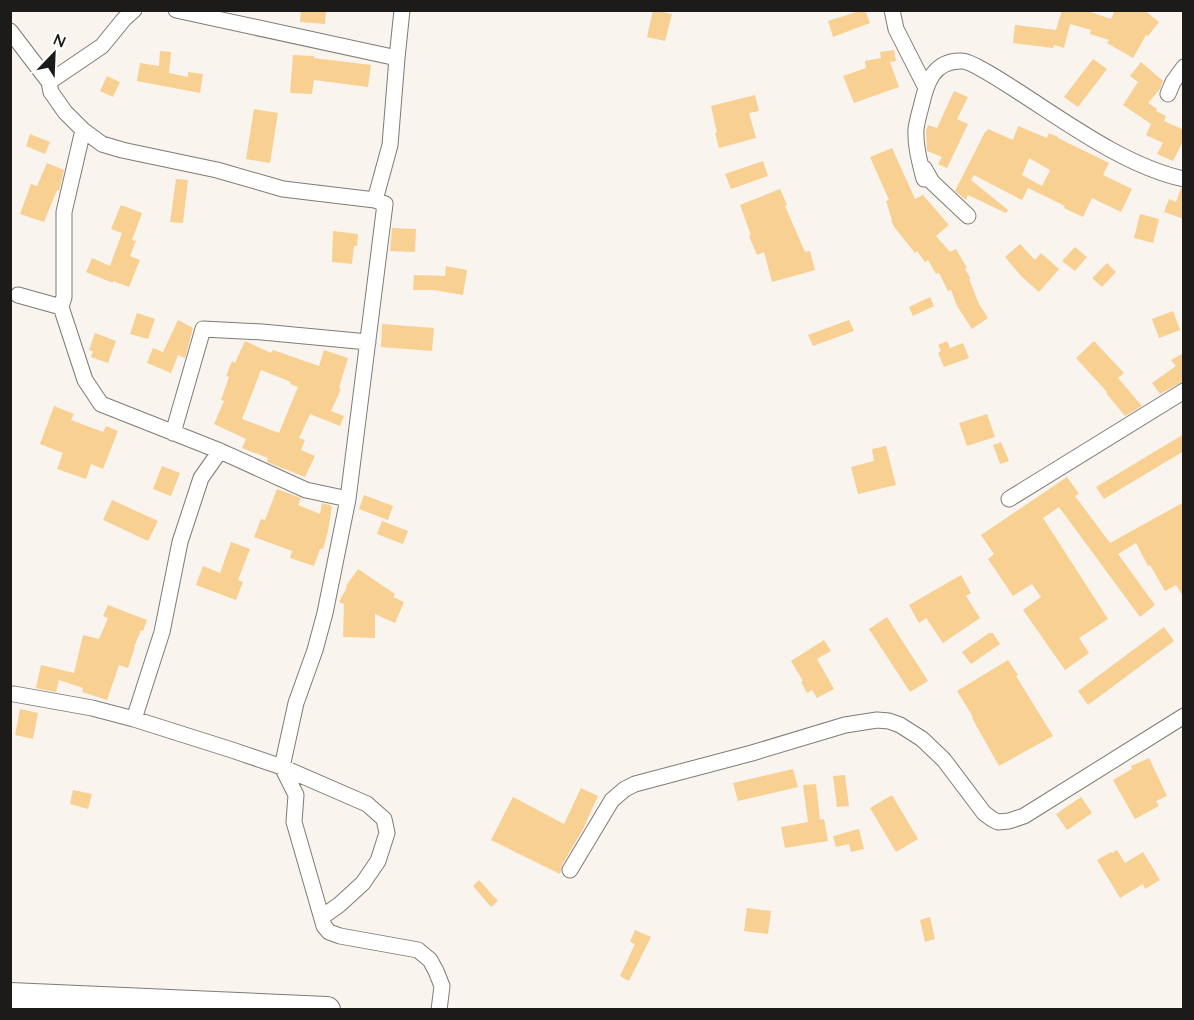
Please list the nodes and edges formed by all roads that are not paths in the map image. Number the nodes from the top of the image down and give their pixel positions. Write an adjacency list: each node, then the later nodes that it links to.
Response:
1 (134, 10): 8 (street)
2 (176, 10): 6 (street)
3 (402, 10): 6 (street)
4 (892, 10): 9 (street)
5 (10, 31): 8 (street)
6 (397, 58): 15 (street)
7 (1184, 67): 10 (street)
8 (49, 82): 11 (street)
9 (926, 86): 12 (street); 14 (street)
10 (1168, 94)
11 (83, 130): 15 (street); 18 (street)
12 (920, 160): 13 (street); 16 (street)
13 (924, 179)
14 (1184, 179)
15 (375, 200): 19 (street)
16 (968, 216)
17 (18, 295): 18 (street)
18 (61, 307): 21 (street)
19 (368, 342): 21 (street); 23 (street)
20 (1184, 391): 24 (street)
21 (173, 433): 22 (street)
22 (220, 451): 23 (street); 27 (street)
23 (348, 499): 28 (street)
24 (1009, 499)
25 (14, 694): 27 (street)
26 (1184, 716): 29 (street)
27 (134, 719): 28 (street)
28 (282, 767): 30 (street); 30 (street)
29 (570, 870)
30 (321, 917): 33 (street)
31 (10, 996): 32 (highway)
32 (327, 1010)
33 (439, 1010)

